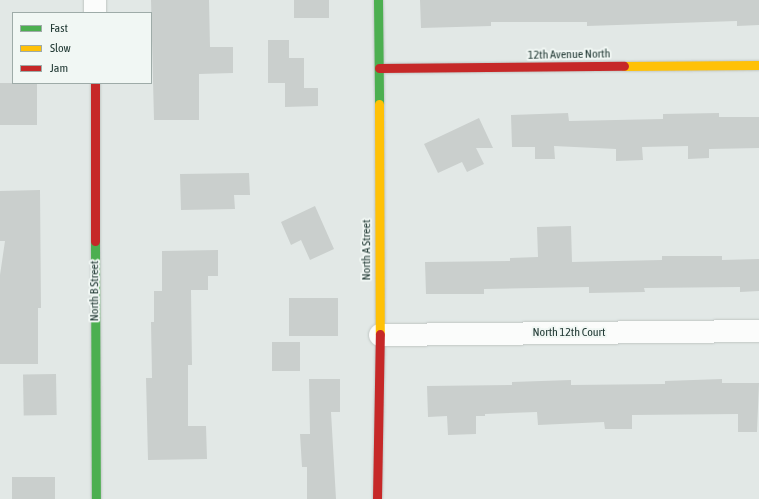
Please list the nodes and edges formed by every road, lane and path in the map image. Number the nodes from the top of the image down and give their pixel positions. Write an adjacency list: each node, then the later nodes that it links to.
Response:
1 (95, 0): 3 (street)
2 (378, 0): 5 (street, North A Street)
3 (95, 12)
4 (759, 65): 5 (street, 12th Avenue North)
5 (379, 68): 8 (street, North A Street)
6 (95, 84): 9 (street, North B Street)
7 (759, 331): 8 (street, North 12th Court)
8 (380, 335): 10 (street, North A Street)
9 (96, 499)
10 (377, 499)

